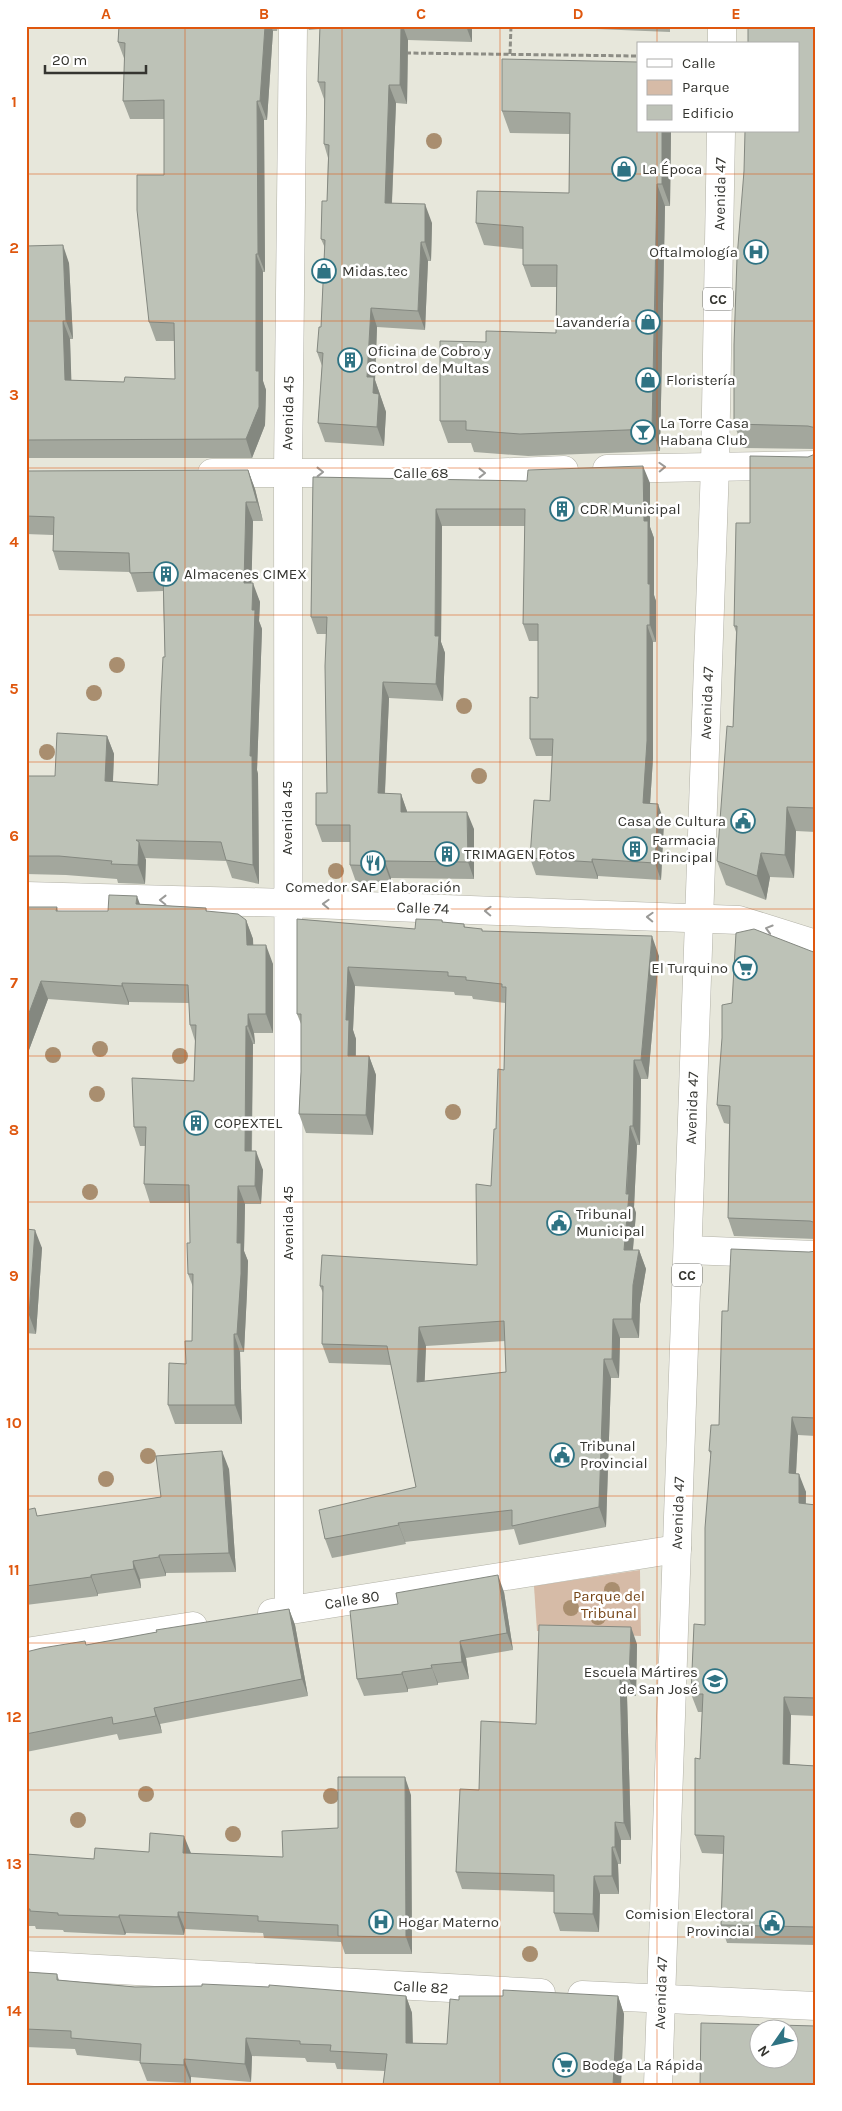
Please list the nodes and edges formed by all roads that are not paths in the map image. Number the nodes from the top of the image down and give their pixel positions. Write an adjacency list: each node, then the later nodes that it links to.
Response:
1 (293, 26): 7 (street, Avenida 45)
2 (722, 26): 3 (street)
3 (722, 42)
4 (721, 132): 6 (street, Avenida 47 / CC)
5 (816, 464): 6 (street, Calle 68)
6 (715, 466): 7 (street, Calle 68, one-way to 6); 11 (street, Avenida 47 / CC)
7 (288, 472): 8 (street, Calle 68); 10 (street, Avenida 45)
8 (191, 473)
9 (26, 896): 10 (street, Calle 74, one-way to 9)
10 (287, 903): 11 (street, Calle 74, one-way to 10); 16 (street, Avenida 45)
11 (699, 919): 12 (street, Calle 74, one-way to 11); 13 (street, Avenida 47 / CC)
12 (816, 944)
13 (688, 1250): 14 (street); 15 (street, Avenida 47 / CC)
14 (816, 1255)
15 (677, 1549): 16 (street, Calle 80); 21 (street, Avenida 47 / CC)
16 (289, 1610): 17 (street, Calle 80)
17 (250, 1616)
18 (221, 1621): 19 (street)
19 (26, 1652)
20 (26, 1965): 21 (street, Calle 82)
21 (661, 2000): 22 (street, Calle 82); 23 (street, Avenida 47 / CC)
22 (816, 2006)
23 (658, 2085)

